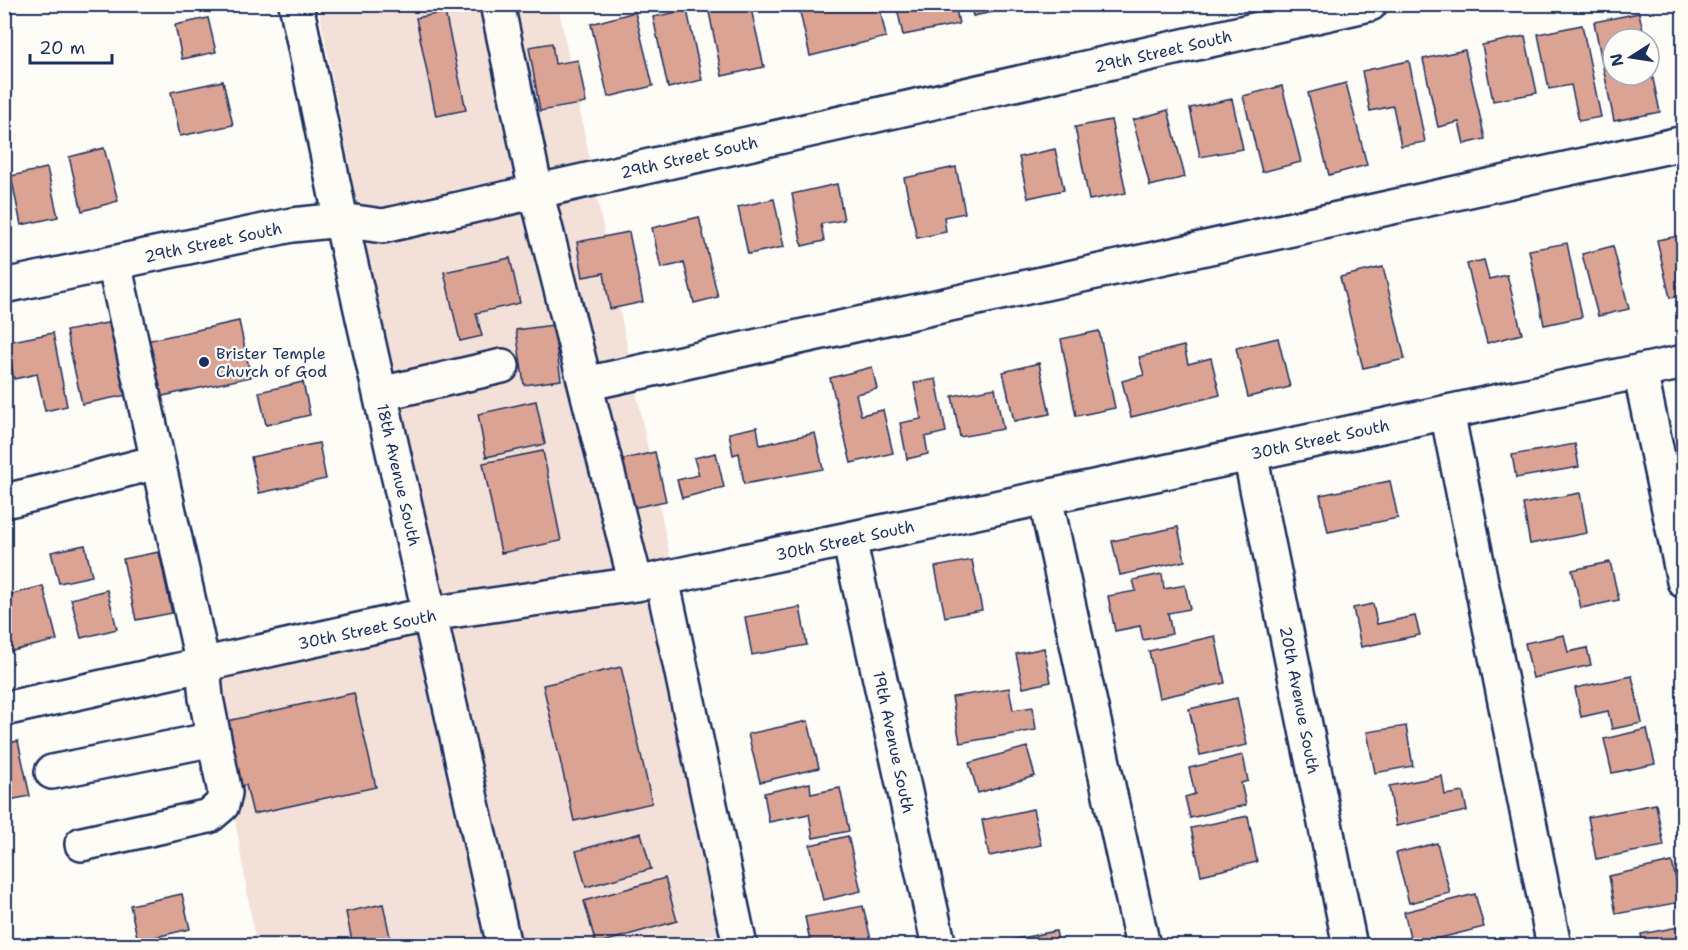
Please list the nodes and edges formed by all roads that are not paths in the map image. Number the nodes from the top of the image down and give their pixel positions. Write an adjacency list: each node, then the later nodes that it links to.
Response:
1 (296, 4): 6 (street, 18th Avenue South)
2 (497, 4): 5 (street)
3 (1370, 4): 5 (street, 29th Street South)
4 (1683, 143): 12 (street)
5 (536, 191): 6 (street, 29th Street South); 12 (street)
6 (341, 220): 7 (street, 29th Street South); 13 (street, 18th Avenue South)
7 (114, 263): 8 (street, 29th Street South); 16 (street)
8 (4, 286)
9 (1683, 362): 11 (street, 30th Street South)
10 (502, 366): 13 (street)
11 (1640, 371): 14 (street, 30th Street South); 20 (street)
12 (585, 384): 21 (street)
13 (380, 394): 22 (street, 18th Avenue South)
14 (1447, 412): 15 (street, 30th Street South); 33 (street)
15 (1250, 454): 17 (street, 30th Street South); 32 (street, 20th Avenue South)
16 (158, 462): 18 (street); 23 (street)
17 (1045, 497): 19 (street, 30th Street South); 31 (street)
18 (4, 501)
19 (849, 539): 21 (street, 30th Street South); 30 (street, 19th Avenue South)
20 (1683, 581)
21 (649, 582): 22 (street, 30th Street South); 29 (street)
22 (430, 614): 23 (street, 30th Street South); 28 (street, 18th Avenue South)
23 (203, 665): 24 (street, 30th Street South); 25 (street)
24 (4, 709)
25 (214, 739): 26 (street); 27 (street)
26 (52, 772)
27 (82, 844)
28 (504, 945)
29 (740, 945)
30 (939, 945)
31 (1143, 945)
32 (1350, 945)
33 (1554, 945)

